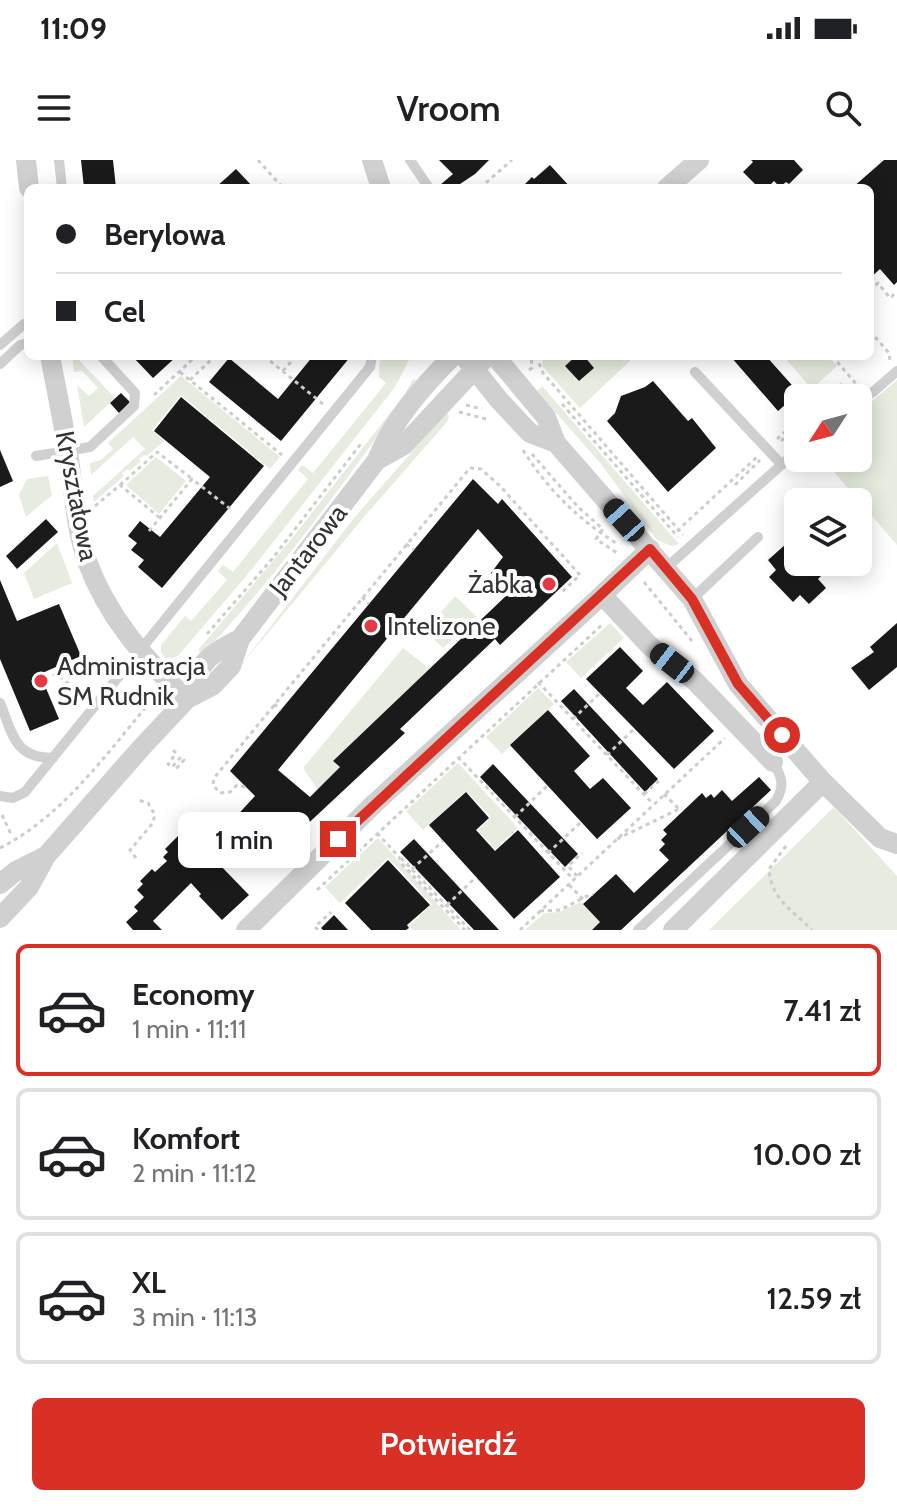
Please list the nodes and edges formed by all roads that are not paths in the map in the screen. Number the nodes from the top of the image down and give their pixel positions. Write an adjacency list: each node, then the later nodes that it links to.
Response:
1 (26, 160): 6 (street)
2 (59, 160): 7 (lane)
3 (372, 160): 8 (street)
4 (410, 160): 9 (lane)
5 (699, 160): 10 (street)
6 (29, 184)
7 (62, 184)
8 (380, 184)
9 (426, 184)
10 (672, 184)
11 (24, 324): 13 (lane)
12 (24, 344): 20 (lane)
13 (0, 345)
14 (51, 360): 25 (street, Kryształowa)
15 (105, 360): 25 (lane)
16 (371, 360): 35 (lane)
17 (449, 360): 27 (street, Jantarowa)
18 (475, 360): 24 (street); 27 (street, Jantarowa)
19 (498, 360): 24 (street)
20 (0, 364)
21 (893, 369): 23 (lane)
22 (695, 372): 29 (lane)
23 (872, 392)
24 (556, 443): 31 (street)
25 (68, 452): 26 (lane); 35 (street, Kryształowa)
26 (36, 456)
27 (377, 460): 36 (street, Jantarowa)
28 (784, 462): 29 (lane)
29 (781, 464): 32 (lane)
30 (758, 537): 34 (lane)
31 (639, 559): 32 (street); 33 (street)
32 (666, 568): 34 (street)
33 (602, 595): 39 (street); 46 (street)
34 (692, 599): 40 (street)
35 (140, 649): 36 (street, Kryształowa); 38 (lane)
36 (187, 699): 43 (street, Jantarowa)
37 (0, 703): 38 (lane)
38 (53, 758): 41 (lane)
39 (773, 762): 47 (lane)
40 (823, 782): 42 (street); 48 (street)
41 (0, 796)
42 (889, 841)
43 (46, 856): 44 (street, Jantarowa); 45 (street, Jantarowa)
44 (0, 884)
45 (0, 918)
46 (246, 930)
47 (638, 930)
48 (673, 930)

